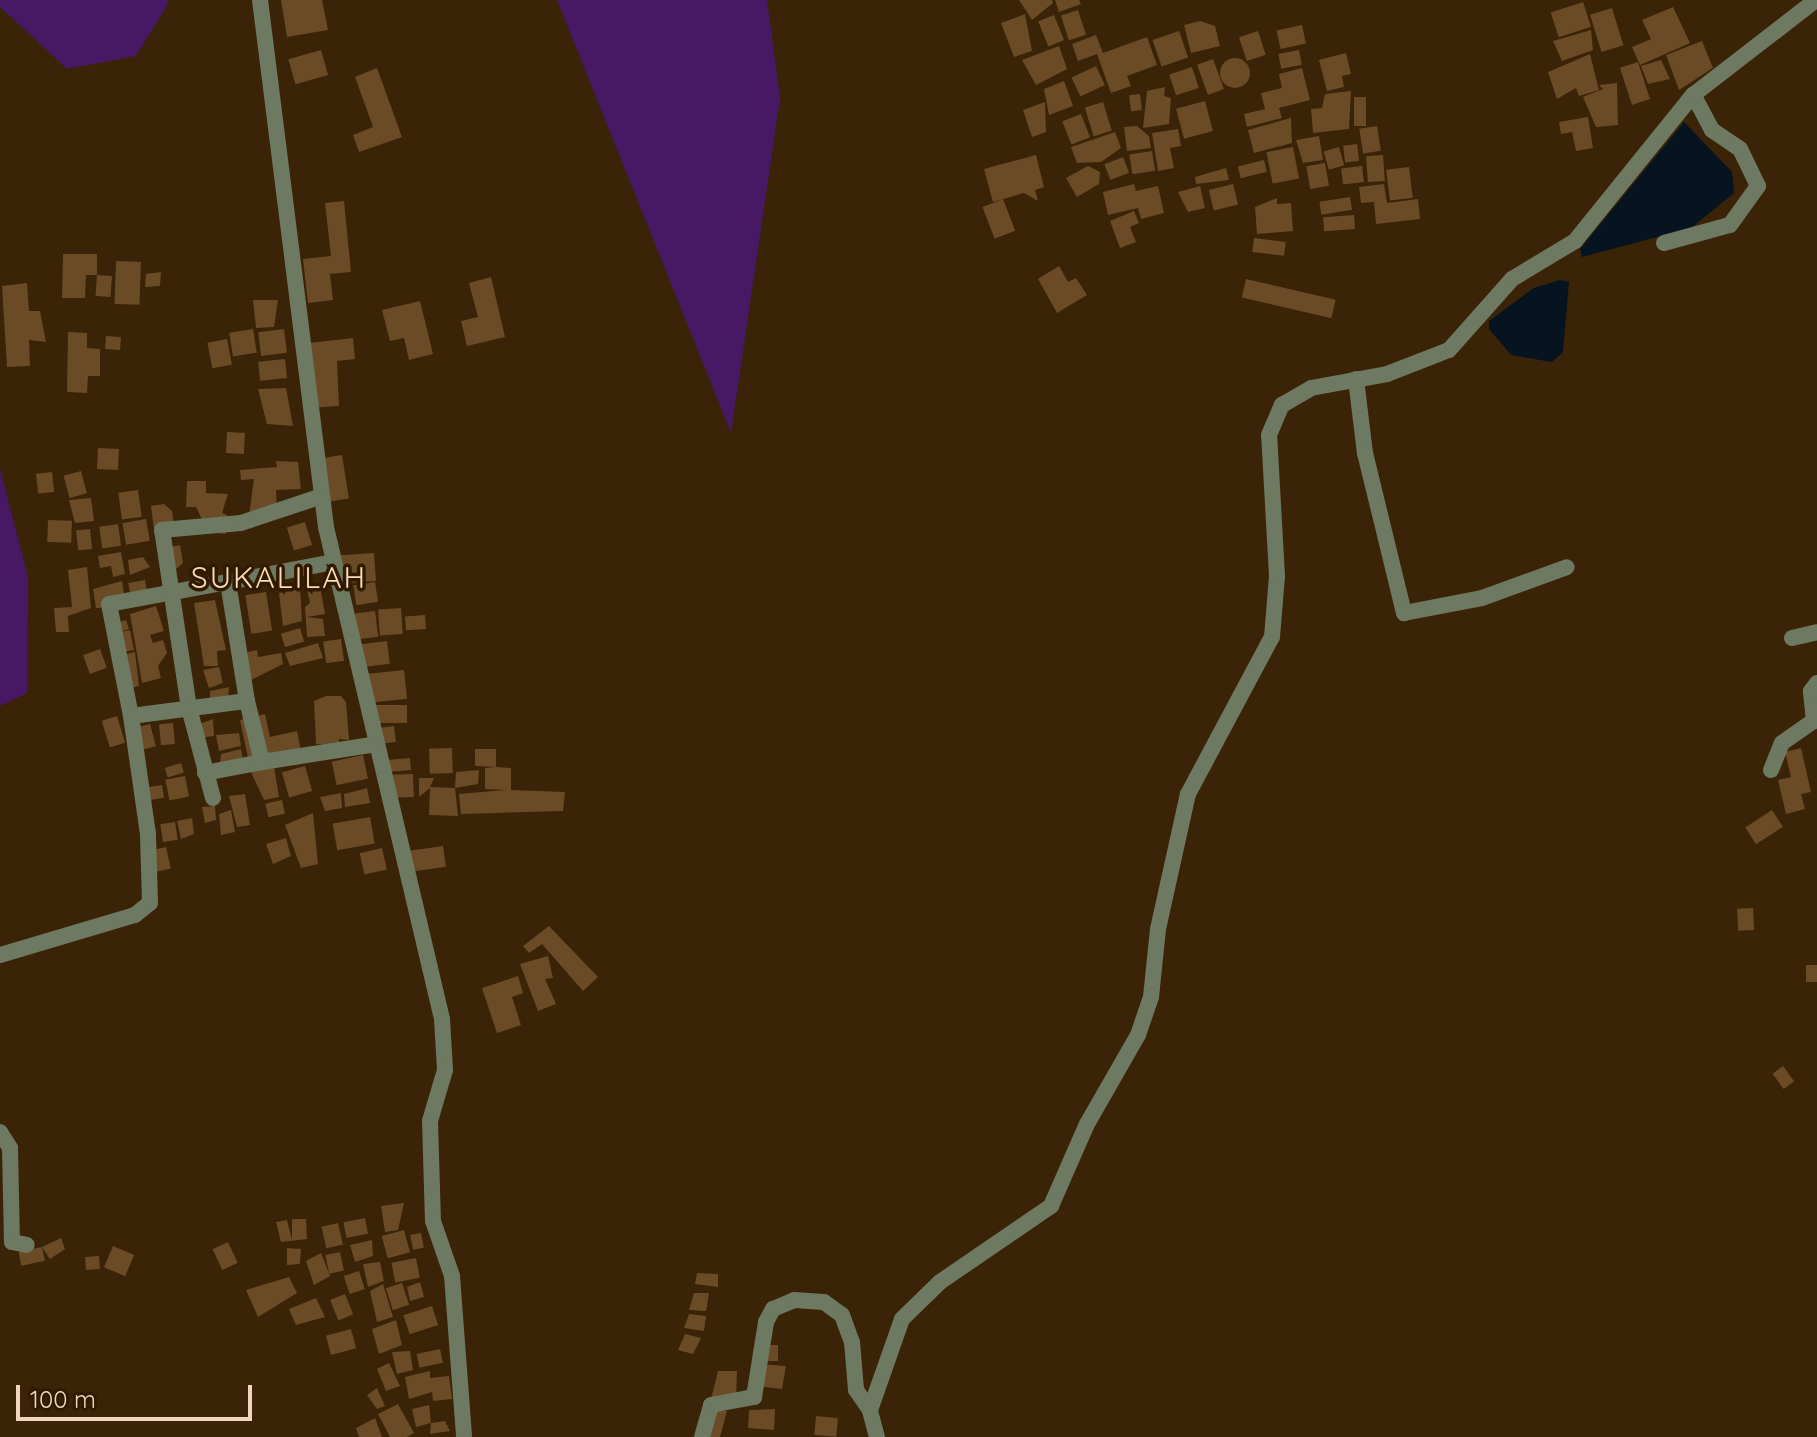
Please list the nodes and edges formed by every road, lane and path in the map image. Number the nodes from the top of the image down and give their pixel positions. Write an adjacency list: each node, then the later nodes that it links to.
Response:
1 (260, 0): 6 (street)
2 (1816, 0): 3 (street)
3 (1693, 95): 4 (street); 5 (street)
4 (1664, 243)
5 (1356, 379): 8 (street); 25 (street)
6 (322, 496): 7 (street); 10 (street)
7 (334, 562): 9 (street); 17 (street)
8 (1567, 567)
9 (228, 582): 10 (street); 14 (street)
10 (170, 590): 15 (street); 16 (street)
11 (1817, 632): 12 (street)
12 (1792, 638)
13 (1817, 683): 19 (street)
14 (247, 701): 15 (street); 18 (street)
15 (189, 708): 16 (street); 20 (street)
16 (131, 716): 22 (street)
17 (377, 744): 18 (street); 26 (street)
18 (262, 762): 20 (street)
19 (1771, 770)
20 (205, 773): 21 (street)
21 (213, 798)
22 (0, 955)
23 (0, 1132): 24 (street)
24 (27, 1245)
25 (870, 1410): 27 (street); 28 (street)
26 (464, 1437)
27 (702, 1437)
28 (877, 1437)

